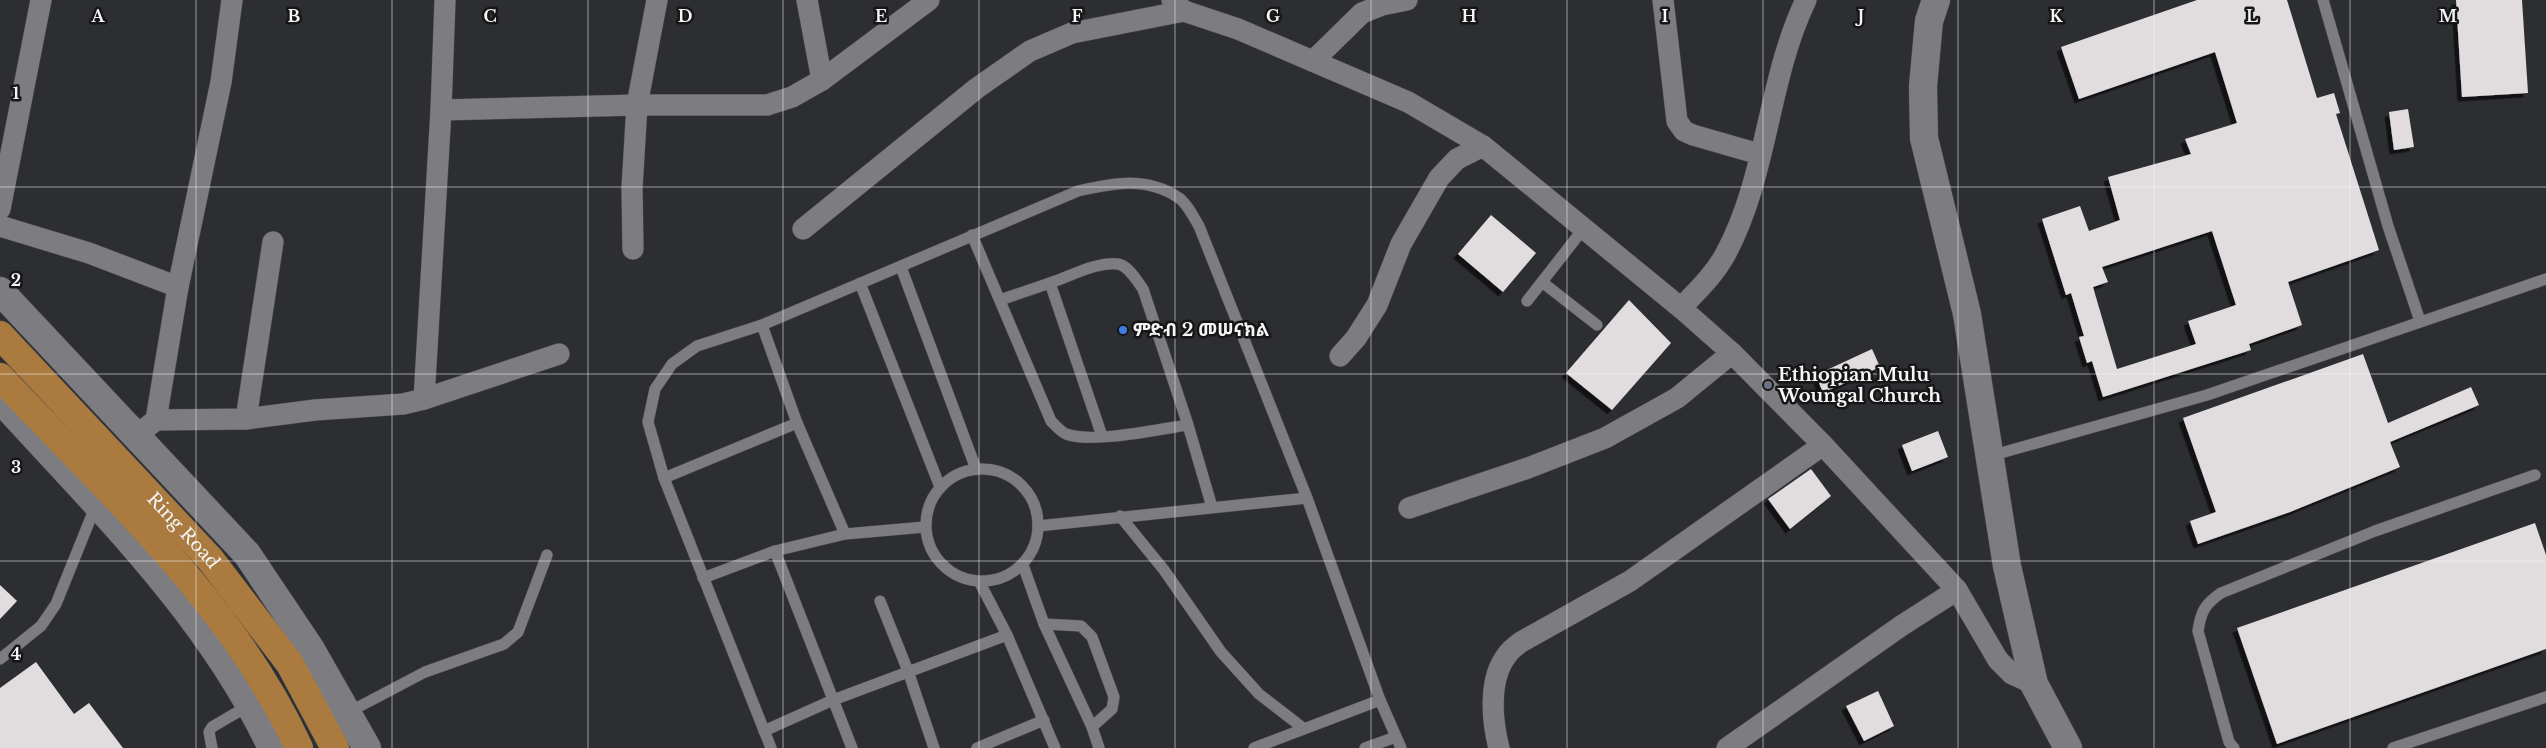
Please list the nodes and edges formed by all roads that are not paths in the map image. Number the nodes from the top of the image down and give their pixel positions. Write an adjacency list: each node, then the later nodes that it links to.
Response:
1 (41, 0): 19 (street)
2 (232, 0): 31 (street)
3 (445, 0): 16 (street)
4 (657, 0): 15 (street)
5 (807, 0): 14 (street)
6 (929, 0): 14 (street)
7 (1407, 0): 13 (street)
8 (1663, 0): 18 (street)
9 (1806, 0): 18 (street)
10 (1936, 0): 52 (street)
11 (2323, 0): 36 (lane)
12 (1178, 6): 13 (street); 22 (street)
13 (1314, 61): 17 (street)
14 (822, 80): 15 (street)
15 (637, 105): 16 (street); 25 (street)
16 (441, 110): 45 (street)
17 (1483, 146): 21 (street); 42 (street)
18 (1759, 154): 35 (street)
19 (0, 209)
20 (0, 226): 31 (street)
21 (1584, 228): 28 (lane); 35 (street)
22 (803, 229)
23 (972, 235): 26 (lane); 33 (lane); 57 (lane)
24 (273, 242): 46 (street)
25 (633, 249)
26 (901, 267): 29 (lane); 53 (lane)
27 (2546, 279): 36 (lane)
28 (1542, 282): 34 (lane); 38 (lane)
29 (860, 283): 37 (lane); 56 (lane)
30 (1050, 283): 33 (lane); 48 (lane); 50 (lane)
31 (178, 287): 49 (street)
32 (0, 291): 49 (street)
33 (1000, 300): 50 (lane)
34 (1527, 301)
35 (1681, 308): 40 (street)
36 (2420, 321): 52 (lane)
37 (762, 325): 47 (lane); 55 (lane)
38 (1597, 325)
39 (0, 335): 90 (highway, Ring Road)
40 (1732, 353): 51 (street); 60 (street)
41 (559, 354): 45 (street)
42 (1340, 356)
43 (0, 377): 89 (highway, Ring Road)
44 (0, 399): 58 (street)
45 (424, 399): 46 (street)
46 (246, 419): 49 (street)
47 (797, 423): 55 (lane); 64 (lane)
48 (1188, 425): 50 (lane); 59 (lane)
49 (147, 428): 81 (street)
50 (1102, 436)
51 (1823, 445): 70 (street); 100 (street)
52 (1990, 456): 76 (street)
53 (976, 469): 56 (lane); 62 (lane)
54 (2535, 475): 103 (lane)
55 (664, 478): 68 (lane)
56 (940, 487): 63 (lane)
57 (1307, 498): 59 (lane); 79 (lane)
58 (96, 505): 74 (lane); 80 (street)
59 (1212, 507): 61 (lane)
60 (1409, 508)
61 (1120, 516): 62 (lane); 84 (lane)
62 (1038, 526): 67 (lane)
63 (925, 528): 64 (lane); 69 (lane)
64 (845, 534): 65 (lane)
65 (775, 551): 68 (lane); 78 (lane)
66 (547, 555): 81 (lane)
67 (1023, 565): 69 (lane); 72 (lane)
68 (703, 578): 85 (lane)
69 (980, 583): 73 (lane)
70 (1957, 590): 76 (street); 101 (street)
71 (880, 601): 75 (lane)
72 (1044, 624): 83 (lane); 83 (lane)
73 (1007, 635): 75 (lane); 82 (lane)
74 (0, 659)
75 (908, 671): 78 (lane); 94 (lane)
76 (2034, 684): 102 (street)
77 (2546, 697): 104 (lane)
78 (833, 700): 85 (lane); 93 (lane)
79 (1380, 700): 84 (lane); 86 (lane)
80 (248, 706): 87 (lane); 88 (street)
81 (346, 713): 91 (street)
82 (1044, 720): 95 (lane); 96 (lane)
83 (1092, 726): 97 (lane)
84 (1303, 728): 98 (lane)
85 (764, 731): 92 (lane)
86 (1399, 742): 99 (lane)
87 (212, 748)
88 (272, 748)
89 (299, 748)
90 (335, 748)
91 (367, 748)
92 (771, 748)
93 (852, 748)
94 (934, 748)
95 (977, 748)
96 (1055, 748)
97 (1099, 748)
98 (1254, 748)
99 (1365, 748)
100 (1499, 748)
101 (1728, 748)
102 (2068, 748)
103 (2234, 748)
104 (2393, 748)

